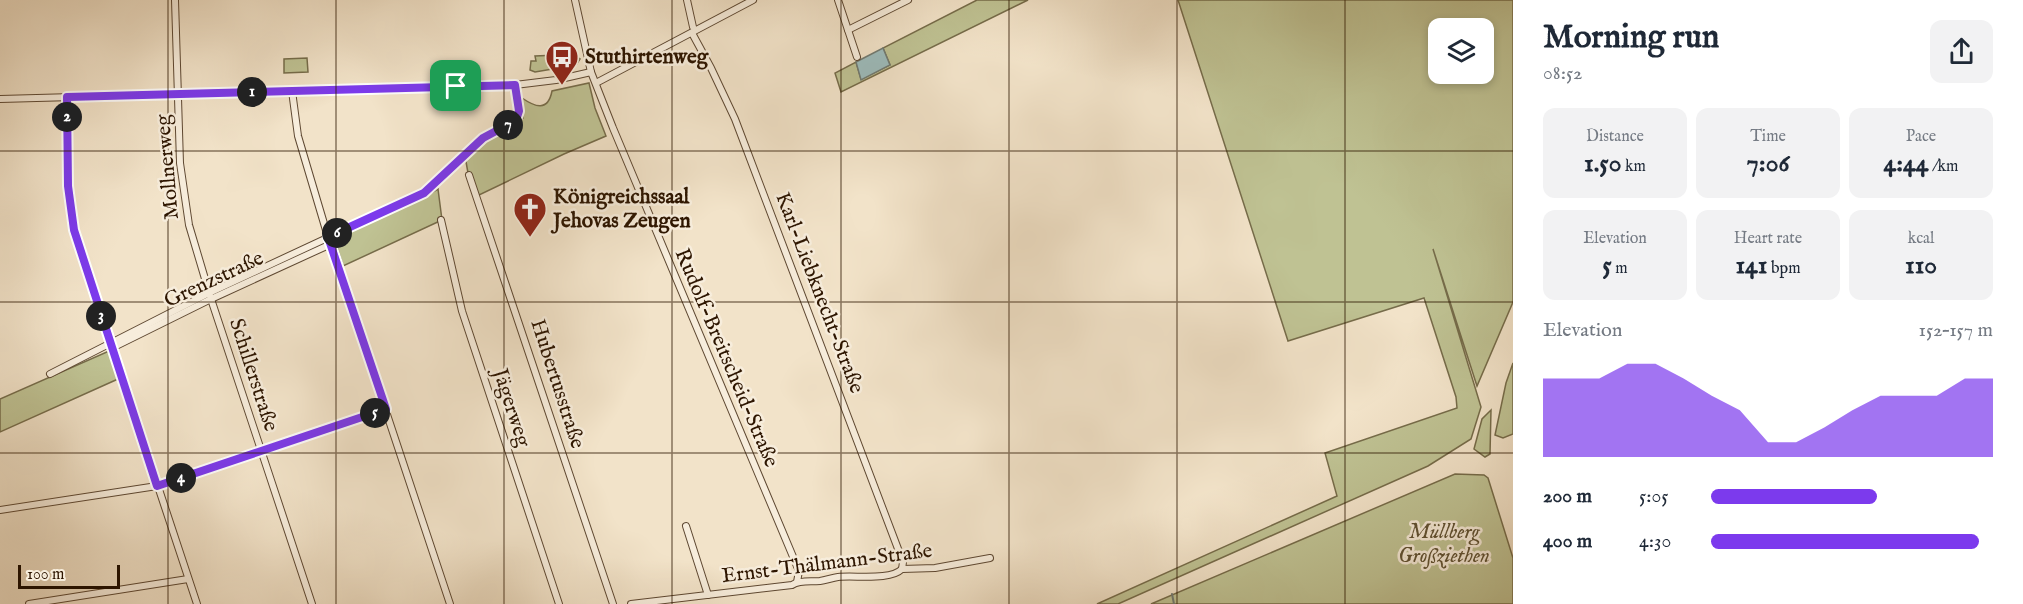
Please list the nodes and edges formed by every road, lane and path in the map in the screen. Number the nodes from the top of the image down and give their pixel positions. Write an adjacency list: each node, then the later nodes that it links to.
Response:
1 (175, 0): 14 (street, Mollnerweg)
2 (575, 0): 10 (street, Rudolf-Breitscheid-Straße)
3 (687, 0): 7 (street, Karl-Liebknecht-Straße)
4 (753, 0): 7 (street)
5 (838, 0): 8 (street)
6 (908, 0): 8 (street)
7 (693, 30): 11 (street); 29 (street, Karl-Liebknecht-Straße)
8 (848, 30): 9 (street)
9 (857, 57)
10 (591, 72): 11 (street, Rudolf-Breitscheid-Straße); 12 (street)
11 (596, 81): 31 (street, Rudolf-Breitscheid-Straße)
12 (515, 85): 13 (street); 19 (street)
13 (292, 91): 14 (street); 19 (street)
14 (178, 94): 15 (street); 20 (street, Mollnerweg)
15 (67, 97): 16 (street); 21 (street)
16 (0, 99)
17 (469, 175): 39 (street, Hubertusstraße)
18 (441, 220): 38 (street, Jägerweg)
19 (330, 240): 20 (street); 23 (street)
20 (210, 296): 21 (street); 24 (street, Schillerstraße)
21 (111, 345): 22 (street); 25 (street)
22 (50, 374)
23 (386, 409): 24 (street); 37 (street)
24 (261, 452): 25 (street); 36 (street, Schillerstraße)
25 (157, 486): 26 (street); 30 (street)
26 (0, 510)
27 (686, 526): 32 (street)
28 (990, 558): 29 (street, Ernst-Thälmann-Straße)
29 (902, 569): 31 (street, Ernst-Thälmann-Straße)
30 (188, 579): 33 (street); 35 (street)
31 (797, 582): 32 (street, Ernst-Thälmann-Straße)
32 (708, 595): 40 (street, Ernst-Thälmann-Straße)
33 (62, 602): 34 (street)
34 (29, 604)
35 (197, 604)
36 (312, 604)
37 (450, 604)
38 (559, 604)
39 (613, 604)
40 (631, 604)

